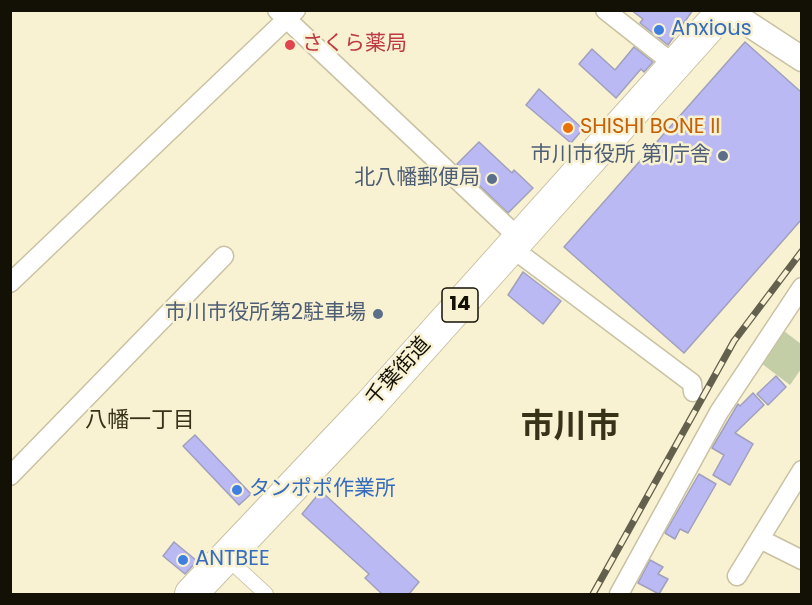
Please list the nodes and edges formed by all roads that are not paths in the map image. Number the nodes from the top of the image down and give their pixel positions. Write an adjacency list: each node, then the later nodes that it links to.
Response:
1 (605, 10): 5 (street)
2 (725, 10): 4 (street); 5 (highway, 千葉街道 / 14)
3 (287, 14): 6 (street); 8 (street)
4 (801, 59)
5 (676, 66): 6 (highway, 千葉街道 / 14)
6 (516, 243): 10 (street); 14 (highway, 千葉街道 / 14)
7 (224, 256): 12 (street)
8 (10, 283)
9 (801, 286): 19 (street)
10 (693, 392)
11 (801, 470): 13 (street)
12 (10, 476)
13 (760, 539): 15 (street); 16 (street)
14 (226, 557): 17 (highway, 千葉街道 / 14); 18 (street)
15 (801, 560)
16 (737, 576)
17 (191, 594)
18 (266, 594)
19 (619, 594)

